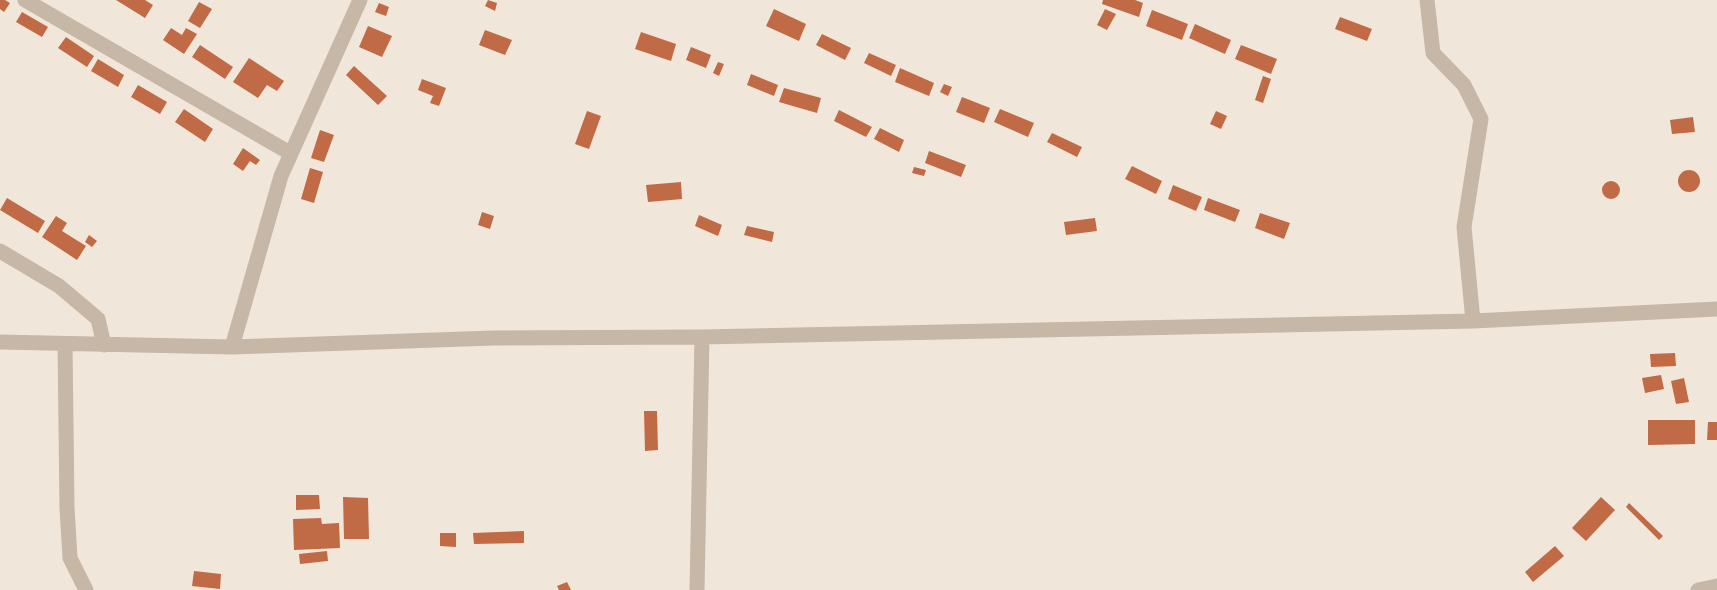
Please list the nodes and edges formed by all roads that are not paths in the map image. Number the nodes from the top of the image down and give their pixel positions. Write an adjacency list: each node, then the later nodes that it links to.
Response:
1 (25, 0): 4 (street)
2 (360, 0): 4 (street)
3 (1427, 0): 7 (street)
4 (290, 153): 12 (street)
5 (0, 250): 11 (street)
6 (1717, 309): 7 (street)
7 (1473, 321): 8 (street)
8 (702, 337): 12 (street); 15 (street)
9 (0, 342): 10 (street)
10 (65, 344): 11 (street); 14 (street)
11 (104, 345): 12 (street)
12 (232, 347)
13 (1717, 586): 16 (street)
14 (86, 590)
15 (697, 590)
16 (1698, 590)

